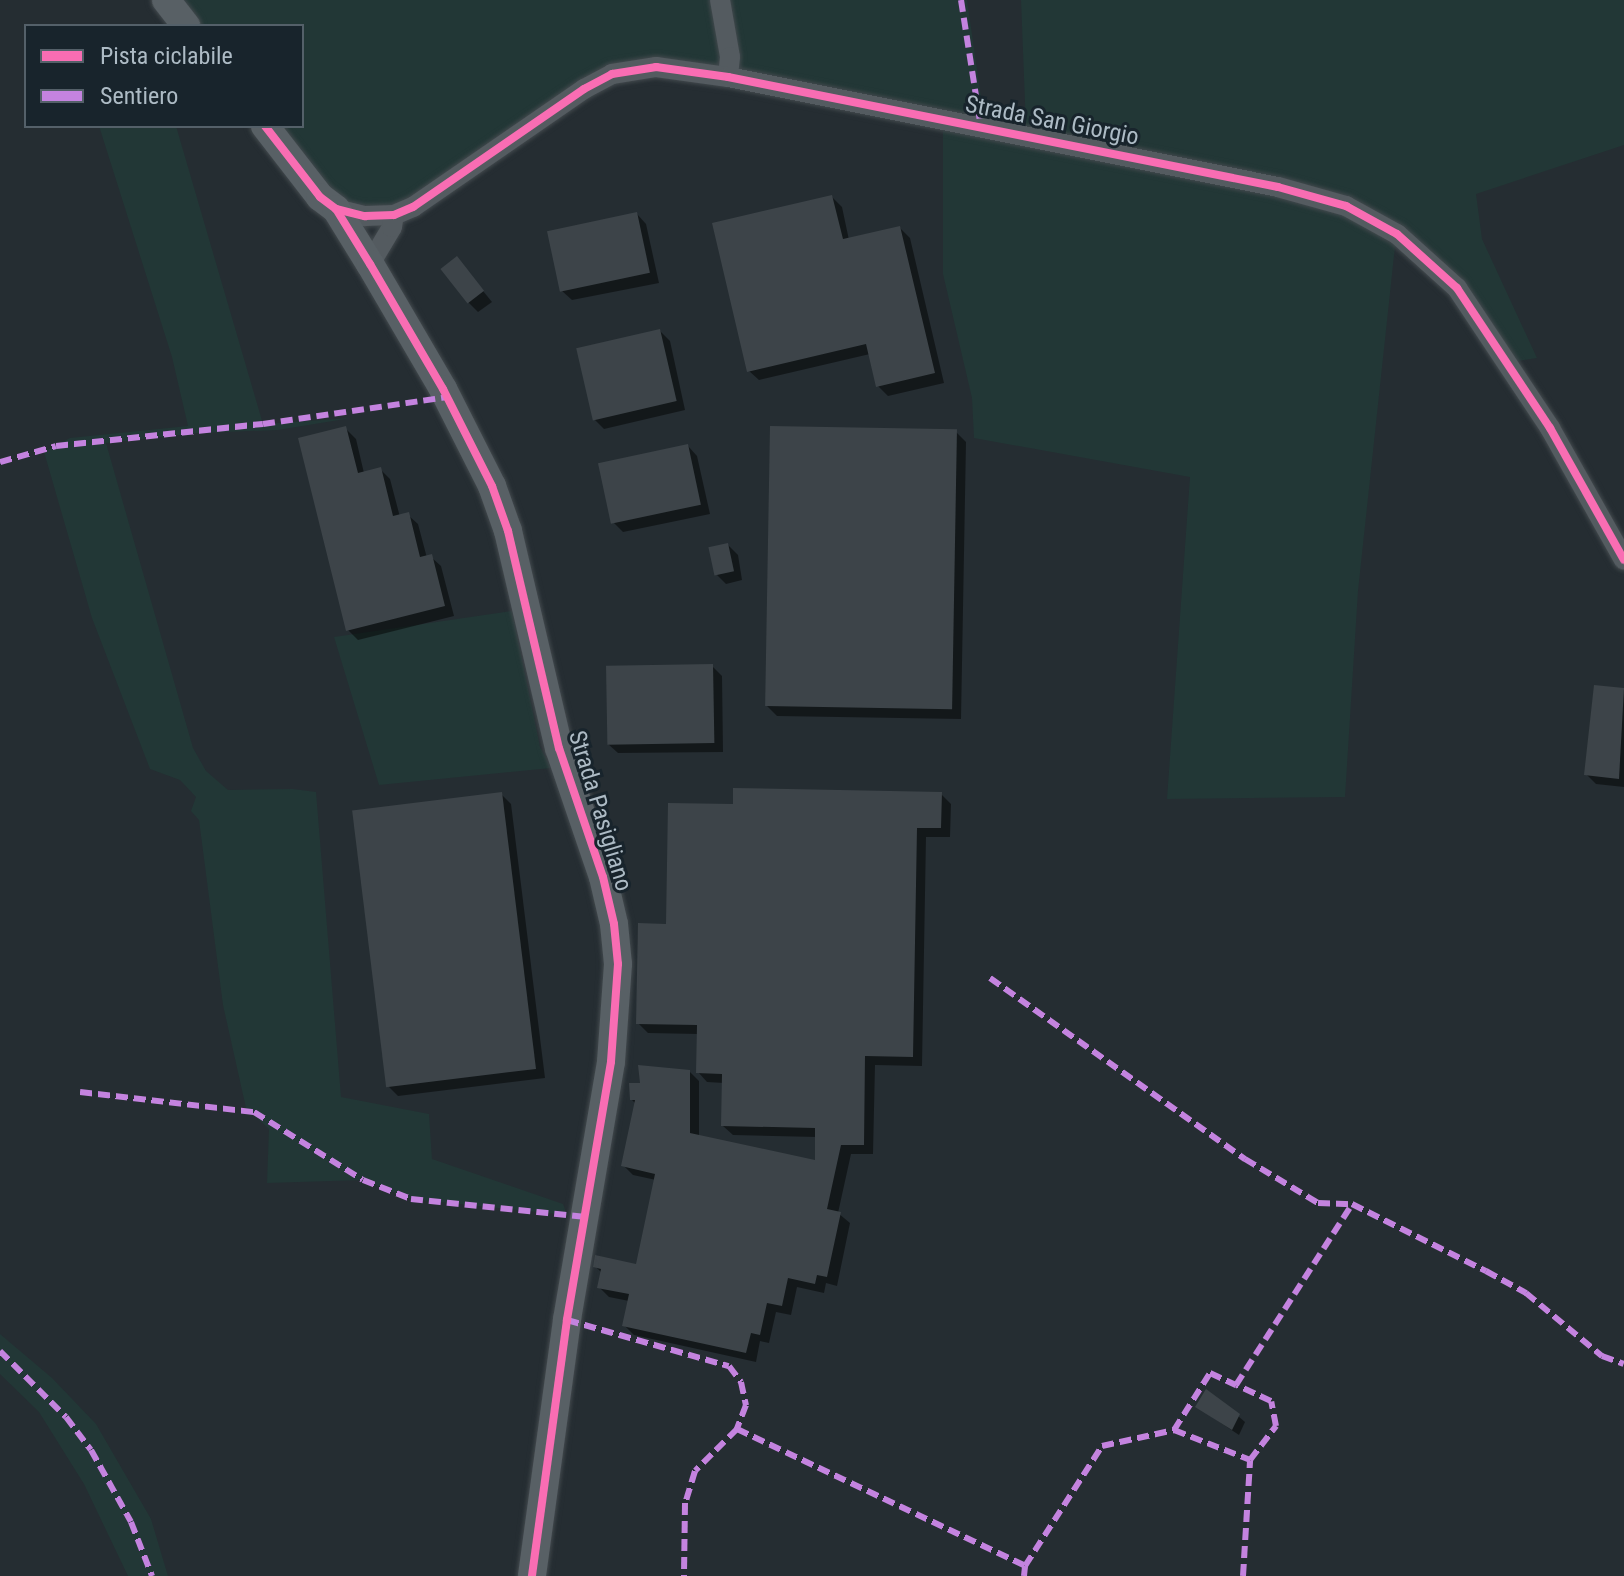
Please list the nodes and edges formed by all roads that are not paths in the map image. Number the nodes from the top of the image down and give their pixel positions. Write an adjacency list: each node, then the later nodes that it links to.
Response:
1 (166, 0): 3 (street)
2 (720, 0): 4 (street)
3 (184, 24)
4 (728, 77): 7 (street, Strada San Giorgio); 9 (street, Strada San Giorgio)
5 (267, 128): 6 (street, Strada Pasigliano)
6 (336, 209): 7 (street); 8 (street, Strada Pasigliano)
7 (394, 215): 8 (street)
8 (370, 264): 10 (street, Strada Pasigliano)
9 (1624, 560)
10 (532, 1576)

